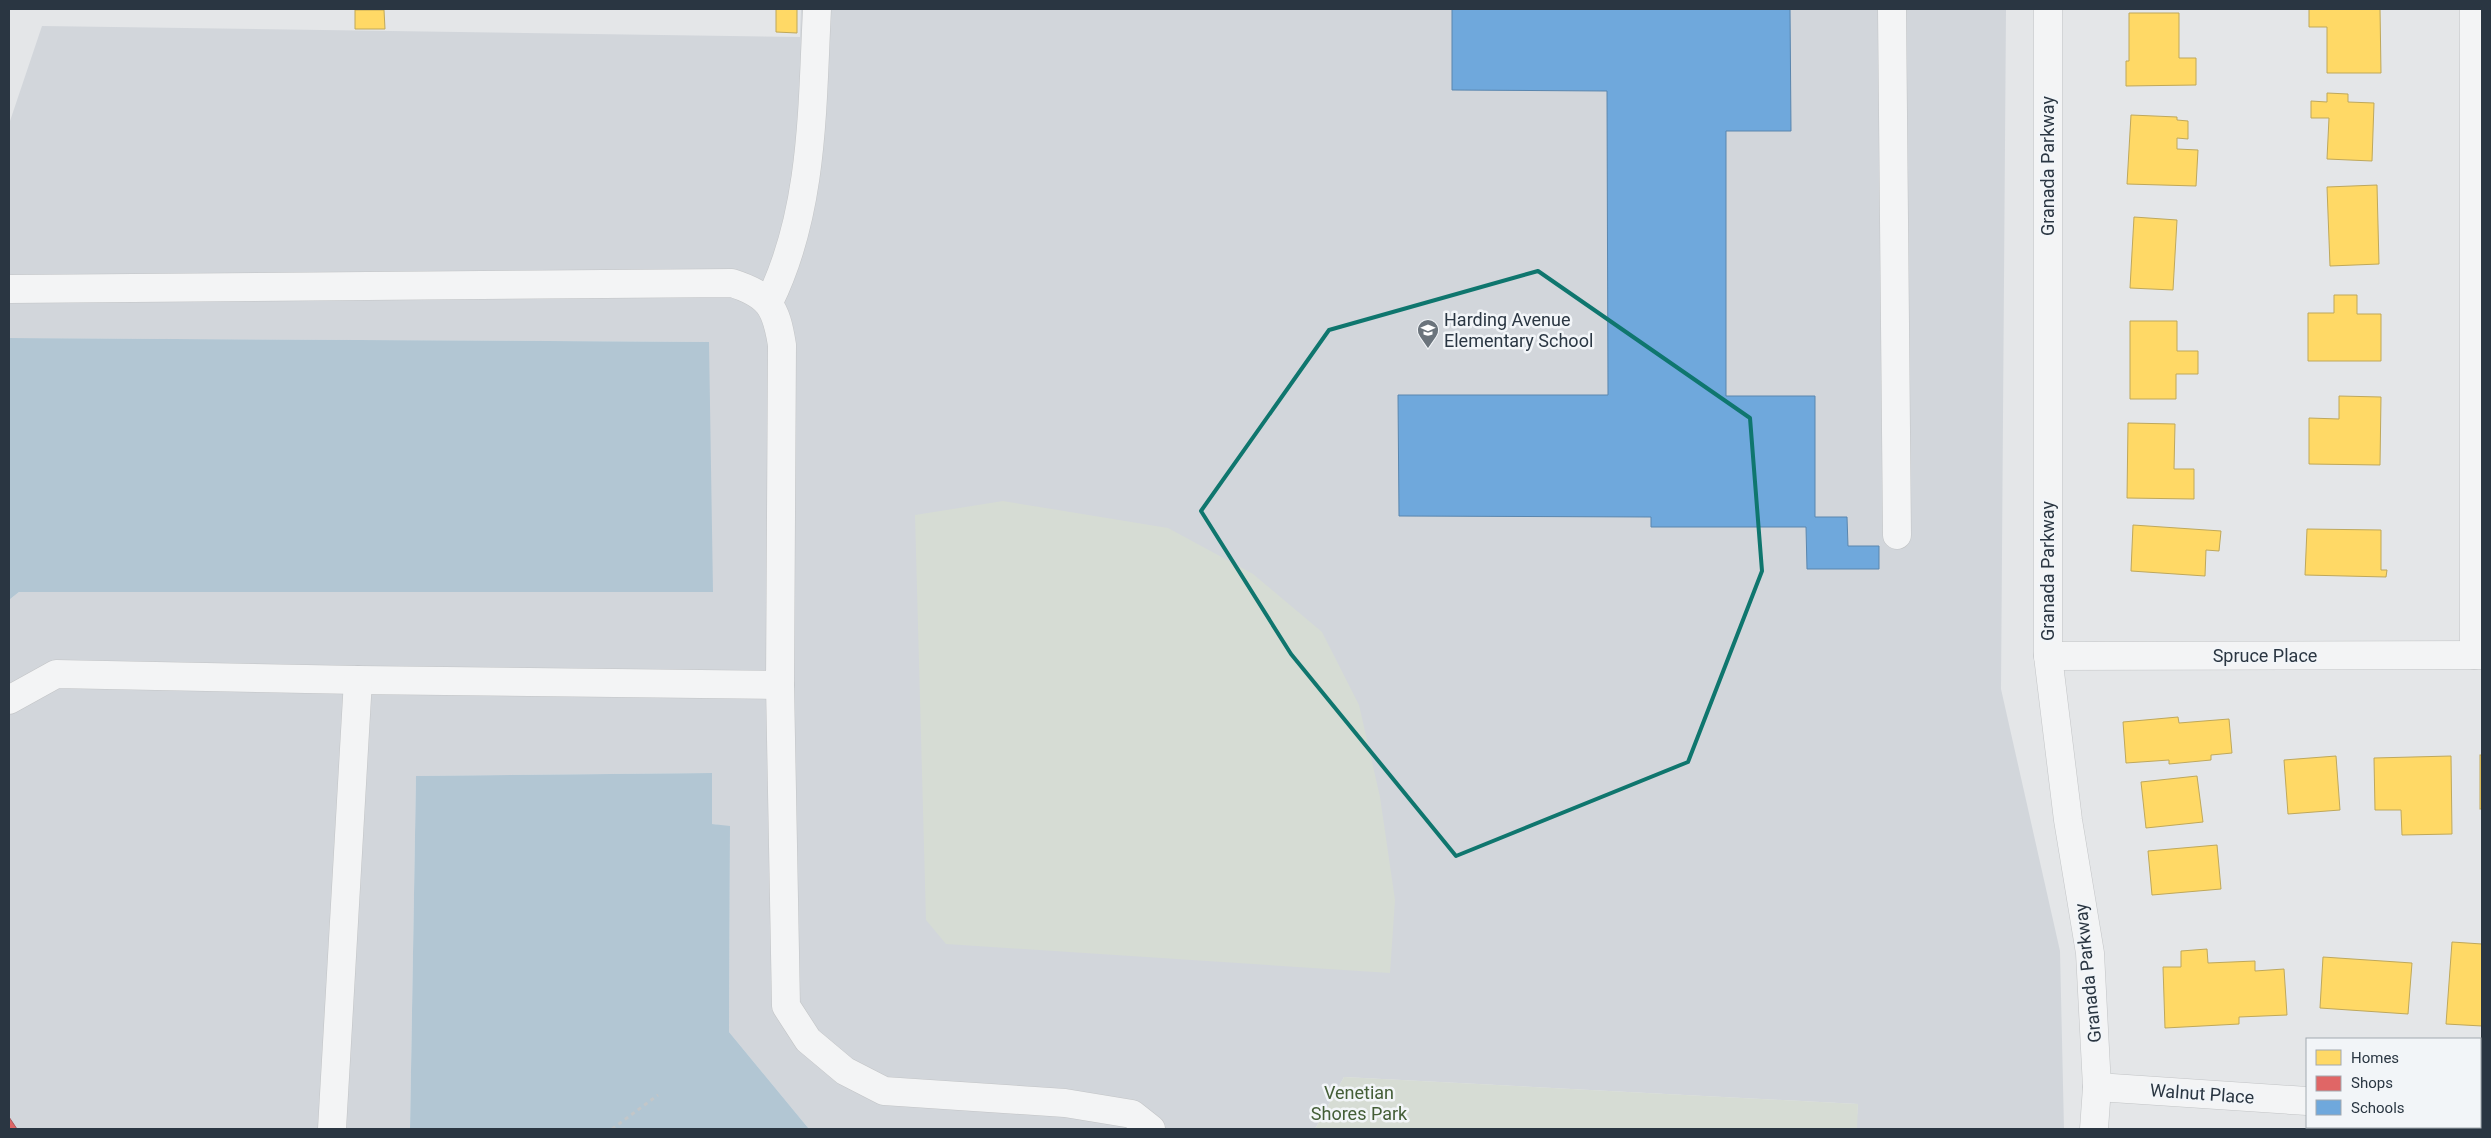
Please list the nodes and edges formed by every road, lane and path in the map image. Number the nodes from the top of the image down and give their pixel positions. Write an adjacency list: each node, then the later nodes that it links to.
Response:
1 (817, 9): 6 (street)
2 (1892, 9): 7 (street)
3 (2048, 9): 9 (street, Granada Parkway)
4 (2474, 9): 8 (street)
5 (9, 289): 6 (street)
6 (769, 302): 11 (street)
7 (1897, 535)
8 (2478, 655): 9 (street, Spruce Place)
9 (2048, 656): 13 (street, Granada Parkway)
10 (358, 680): 11 (street); 12 (street); 16 (street)
11 (780, 684): 18 (street)
12 (9, 700)
13 (2097, 1087): 15 (street, Walnut Place); 19 (street, Granada Parkway)
14 (658, 1094): 17 (path)
15 (2306, 1101)
16 (332, 1129)
17 (612, 1129)
18 (1151, 1129)
19 (2094, 1129)

